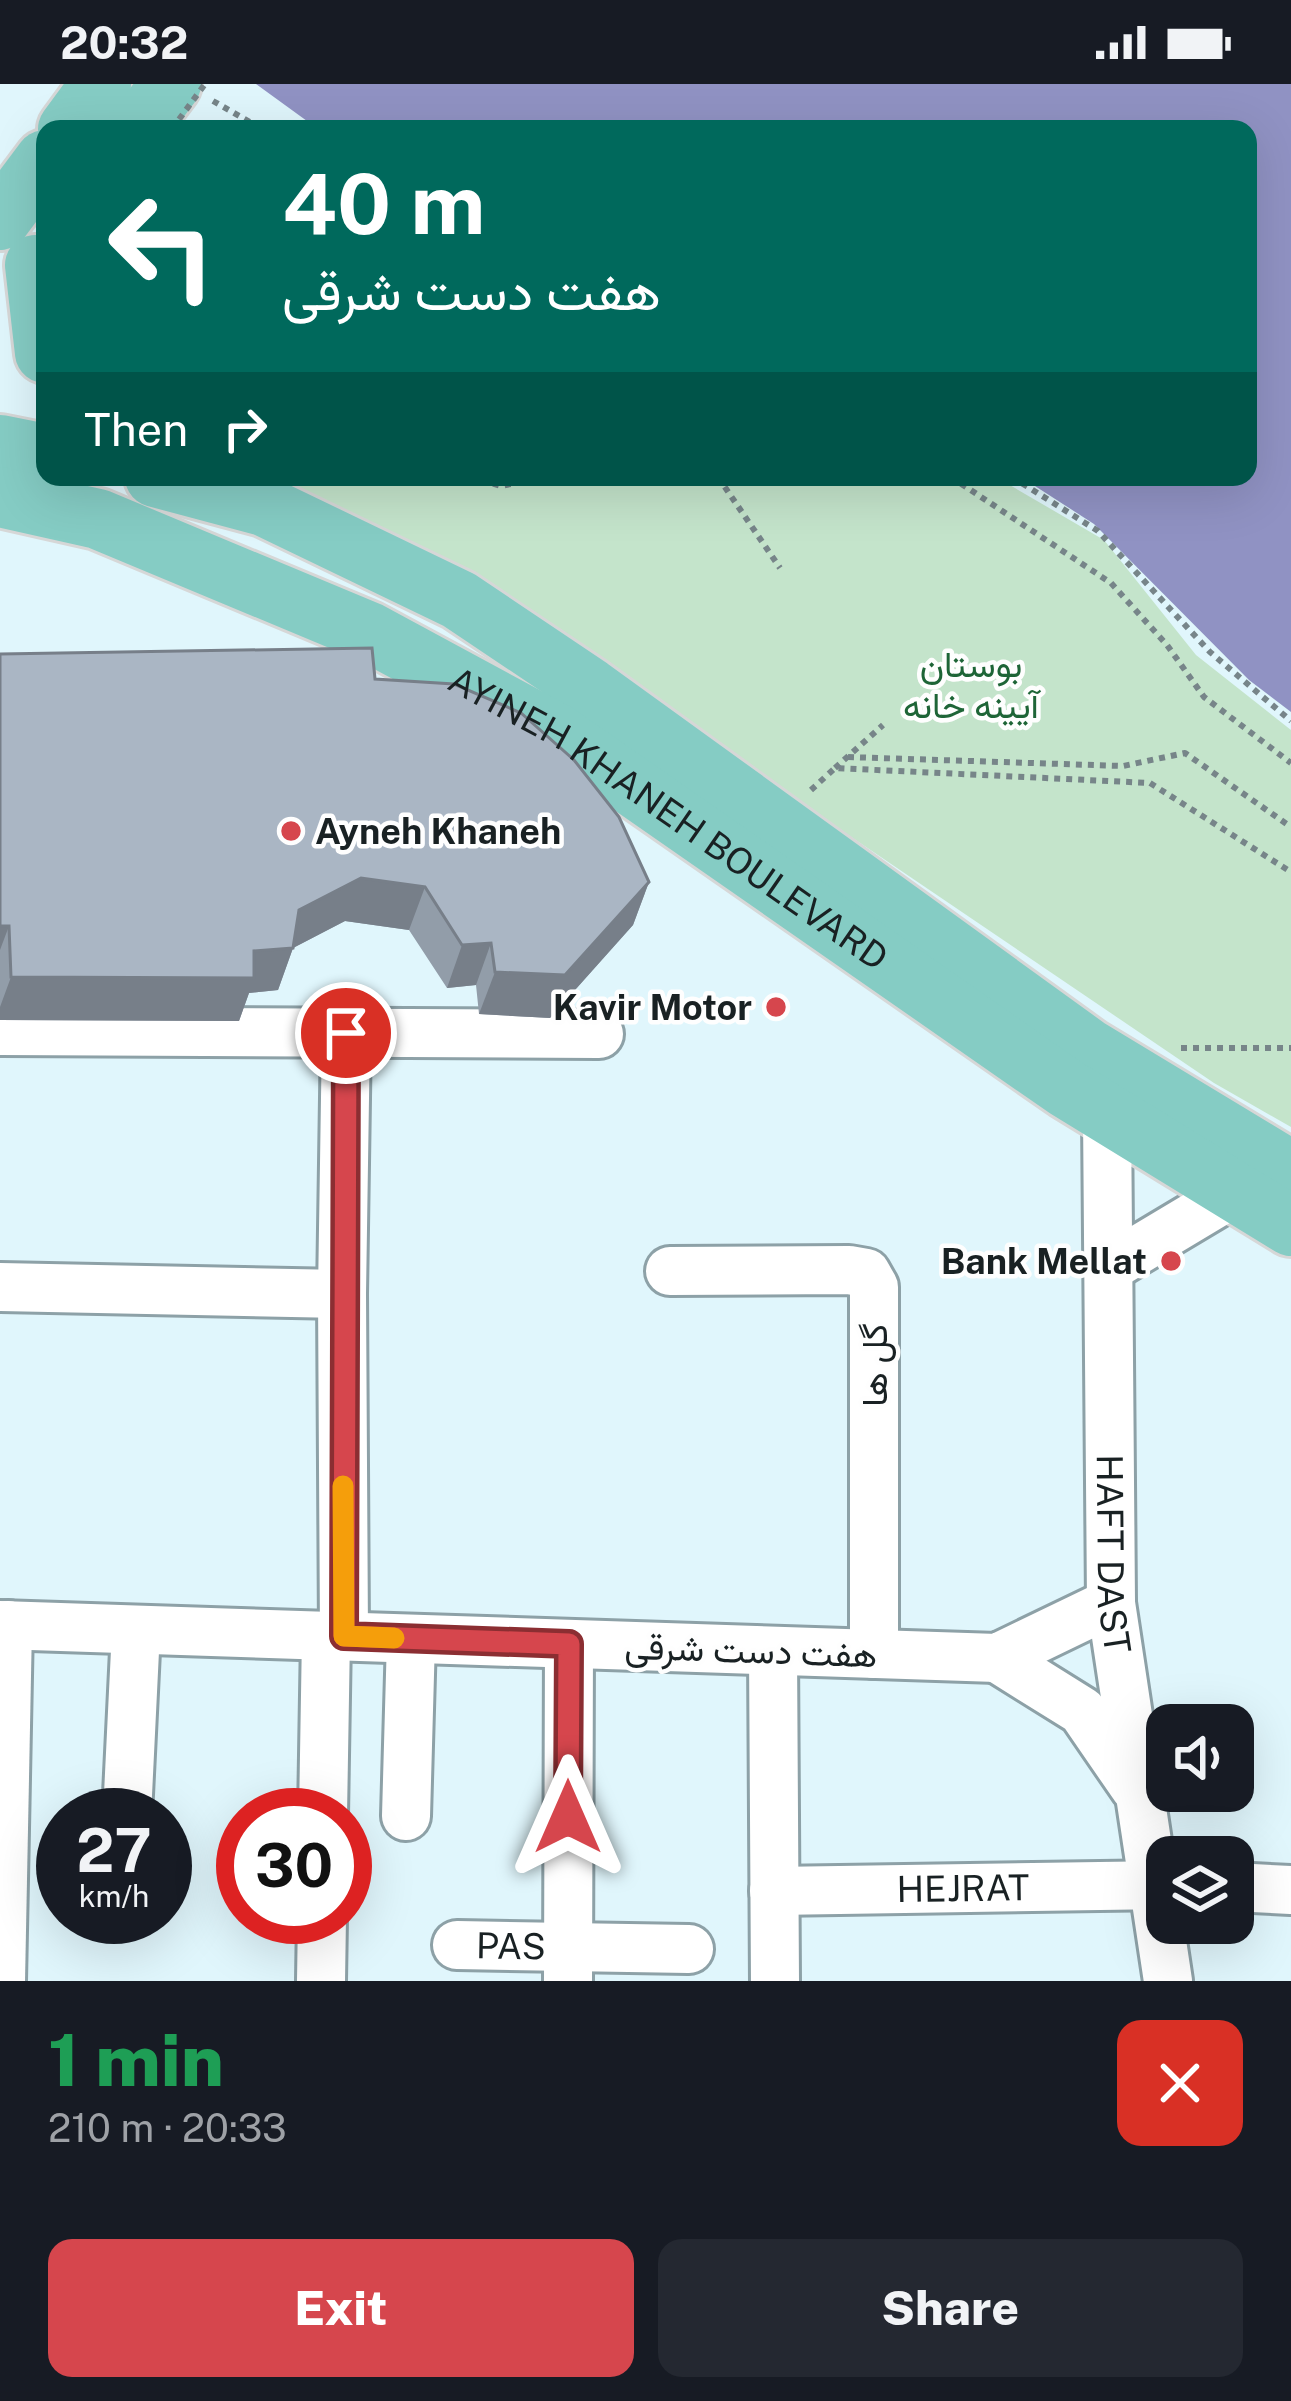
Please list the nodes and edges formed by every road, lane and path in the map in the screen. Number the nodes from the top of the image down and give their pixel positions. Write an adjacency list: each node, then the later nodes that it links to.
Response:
1 (101, 84): 3 (main road)
2 (176, 102): 4 (path)
3 (75, 120)
4 (233, 120)
5 (36, 203): 6 (main road)
6 (27, 246): 7 (main road); 8 (main road)
7 (36, 300)
8 (0, 319)
9 (0, 445): 10 (main road)
10 (36, 452)
11 (189, 486): 19 (main road, AYINEH KHANEH BOULEVARD)
12 (724, 486): 18 (path)
13 (965, 486): 24 (path)
14 (1026, 486): 21 (path)
15 (0, 497): 16 (main road, AYINEH KHANEH BOULEVARD)
16 (98, 519): 17 (main road); 20 (main road, AYINEH KHANEH BOULEVARD)
17 (0, 538)
18 (780, 568)
19 (424, 583): 20 (main road); 35 (main road, AYINEH KHANEH BOULEVARD)
20 (396, 647): 34 (main road, AYINEH KHANEH BOULEVARD)
21 (1291, 722)
22 (883, 725): 23 (path)
23 (848, 757): 25 (path); 27 (path)
24 (1291, 763)
25 (835, 768): 26 (path); 28 (path)
26 (808, 793)
27 (1291, 827)
28 (1291, 872)
29 (0, 1031): 30 (street)
30 (346, 1033): 31 (street); 41 (street)
31 (599, 1034)
32 (1163, 1048): 33 (path)
33 (1291, 1048)
34 (1107, 1113): 36 (main road, AYINEH KHANEH BOULEVARD); 38 (street, HAFT DAST)
35 (1291, 1171)
36 (1235, 1192): 37 (main road, AYINEH KHANEH BOULEVARD); 38 (street)
37 (1291, 1226)
38 (1108, 1268): 42 (street, HAFT DAST)
39 (670, 1271): 49 (street, گل ها)
40 (0, 1287): 41 (street)
41 (342, 1294): 45 (street)
42 (1111, 1603): 50 (street); 53 (street, HAFT DAST)
43 (4, 1625): 44 (street, هفت دست شرقی); 65 (street)
44 (136, 1630): 45 (street, هفت دست شرقی); 51 (street)
45 (335, 1636): 46 (street, هفت دست شرقی); 52 (street)
46 (411, 1639): 47 (street, هفت دست شرقی); 54 (street)
47 (569, 1644): 48 (street, هفت دست شرقی); 64 (street)
48 (773, 1651): 49 (street, هفت دست شرقی); 59 (street)
49 (874, 1654): 50 (street, هفت دست شرقی)
50 (998, 1658): 53 (street)
51 (128, 1788)
52 (325, 1788)
53 (1140, 1796): 55 (street, HAFT DAST)
54 (406, 1816)
55 (1149, 1836)
56 (1146, 1884): 59 (street, HEJRAT)
57 (1254, 1889): 58 (street)
58 (1291, 1890)
59 (774, 1891): 67 (street)
60 (322, 1944): 66 (street)
61 (1165, 1944): 68 (street, HAFT DAST)
62 (457, 1946): 64 (street, PAS)
63 (689, 1949): 64 (street, PAS)
64 (568, 1964)
65 (1, 1981)
66 (321, 1981)
67 (775, 1981)
68 (1168, 1981)

